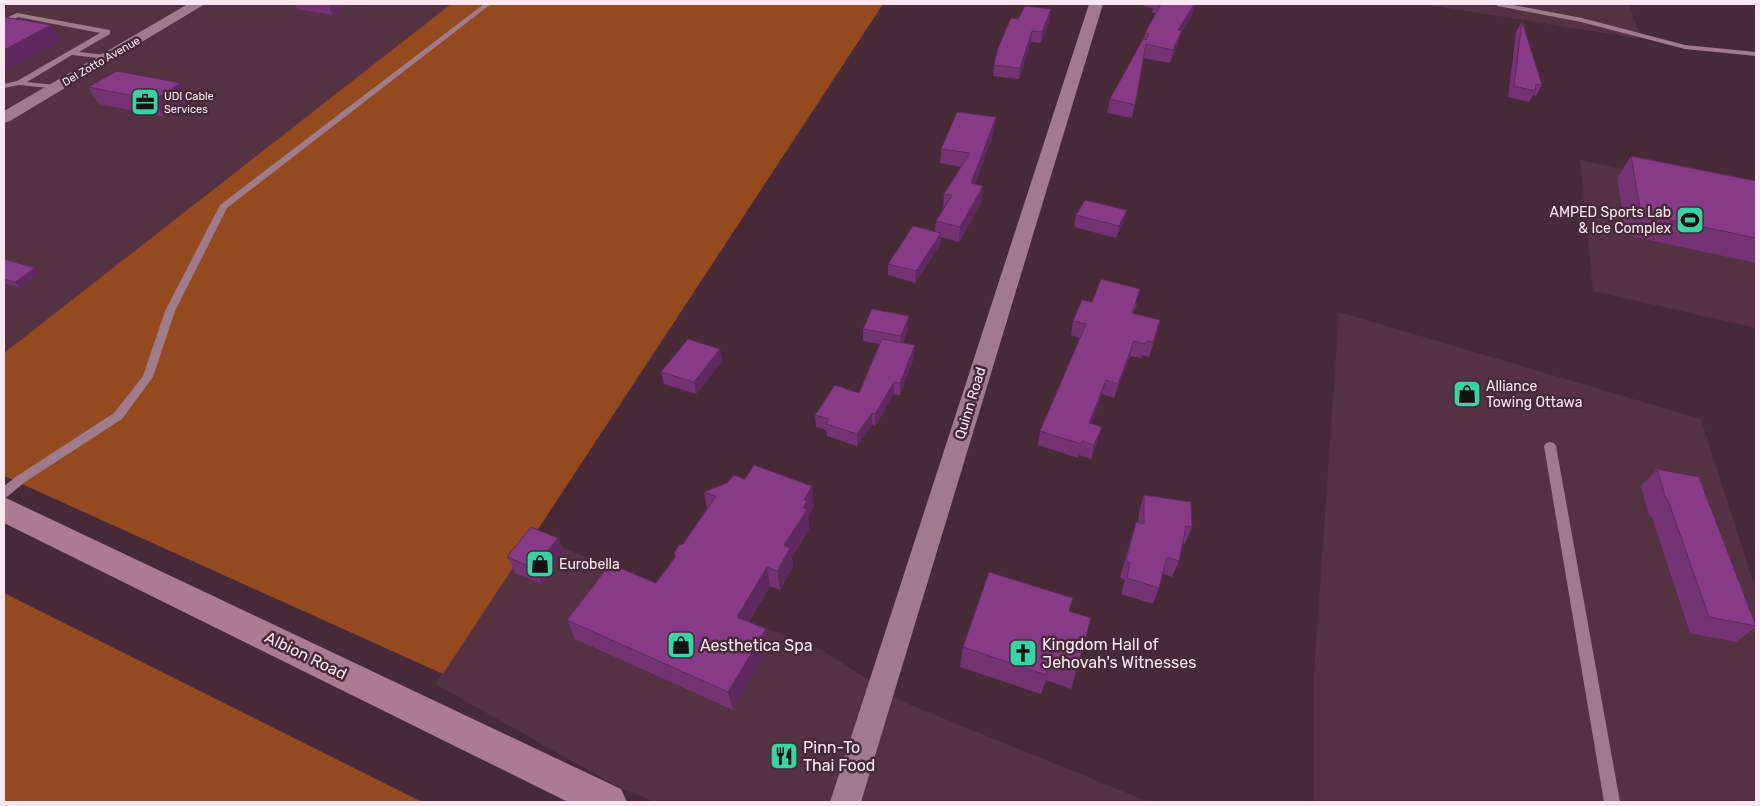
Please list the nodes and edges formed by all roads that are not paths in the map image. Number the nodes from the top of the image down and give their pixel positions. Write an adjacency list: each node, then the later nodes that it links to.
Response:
1 (198, 4): 8 (street, Del Zotto Avenue)
2 (488, 4): 14 (lane)
3 (1096, 4): 17 (street, Quinn Road)
4 (1498, 4): 7 (lane)
5 (4, 22): 6 (lane)
6 (71, 53): 8 (lane); 9 (lane)
7 (1756, 54)
8 (107, 57): 11 (street, Del Zotto Avenue)
9 (19, 83): 10 (lane); 11 (lane)
10 (4, 86)
11 (55, 87): 12 (street, Del Zotto Avenue)
12 (4, 118)
13 (1550, 446): 18 (lane)
14 (4, 493)
15 (4, 509): 16 (main road, Albion Road)
16 (608, 802)
17 (845, 802)
18 (1612, 802)

